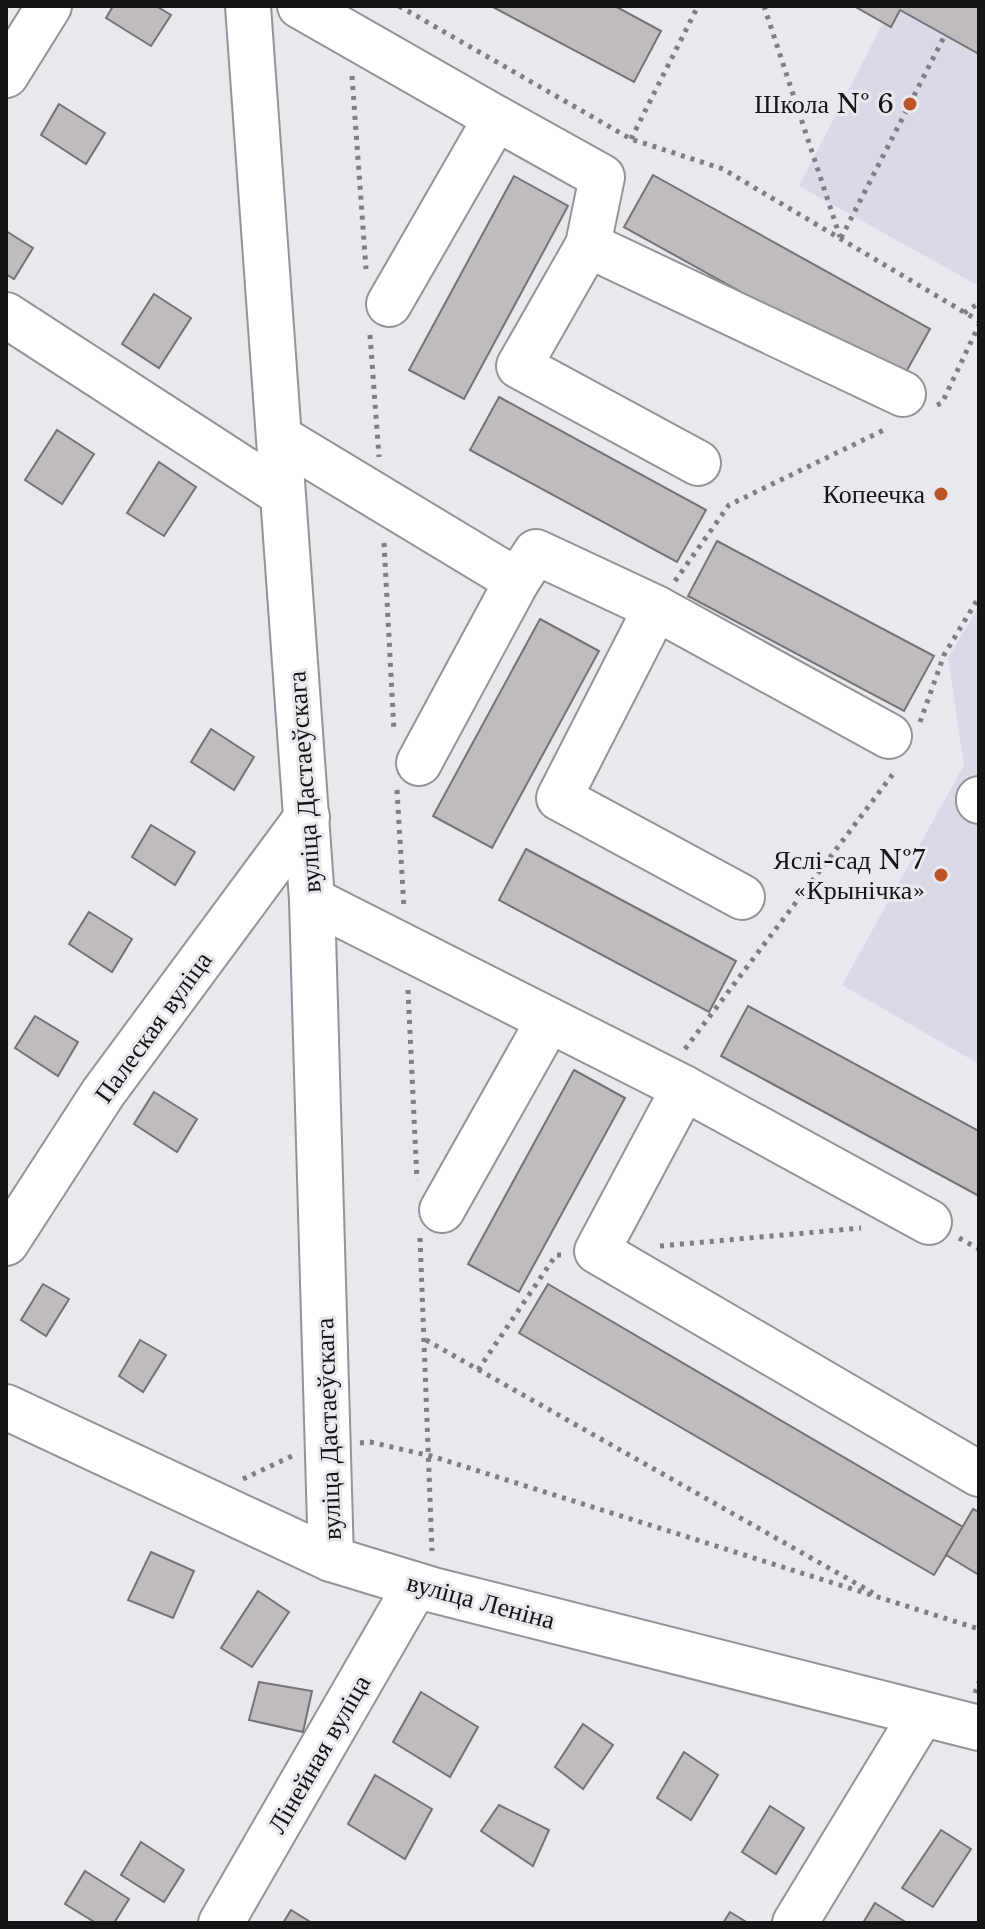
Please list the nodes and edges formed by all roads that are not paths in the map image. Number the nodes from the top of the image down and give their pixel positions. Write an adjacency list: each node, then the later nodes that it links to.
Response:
1 (49, 6): 4 (street)
2 (248, 6): 10 (street, вуліца Дастаеўскага)
3 (300, 6): 5 (street)
4 (6, 75)
5 (496, 118): 6 (street); 7 (street)
6 (588, 245): 9 (street); 11 (street)
7 (375, 299)
8 (6, 315): 12 (street)
9 (910, 409)
10 (282, 439): 12 (street, вуліца Дастаеўскага); 13 (street)
11 (698, 463)
12 (282, 494): 17 (street, вуліца Дастаеўскага)
13 (517, 581): 14 (street); 16 (street)
14 (656, 608): 15 (street); 18 (street)
15 (902, 743)
16 (403, 761)
17 (307, 817): 19 (street, вуліца Дастаеўскага); 24 (street, Палеская вуліца)
18 (742, 897)
19 (312, 900): 20 (street); 27 (street, вуліца Дастаеўскага)
20 (549, 1020): 21 (street); 22 (street)
21 (674, 1083): 23 (street); 26 (street)
22 (426, 1212)
23 (929, 1222)
24 (6, 1243)
25 (6, 1407): 27 (street, вуліца Леніна)
26 (979, 1474)
27 (331, 1559): 28 (street, вуліца Леніна)
28 (425, 1588): 29 (street, вуліца Леніна); 31 (street, Лінейная вуліца)
29 (922, 1714): 30 (street, вуліца Леніна); 32 (street)
30 (979, 1728)
31 (221, 1923)
32 (795, 1923)

